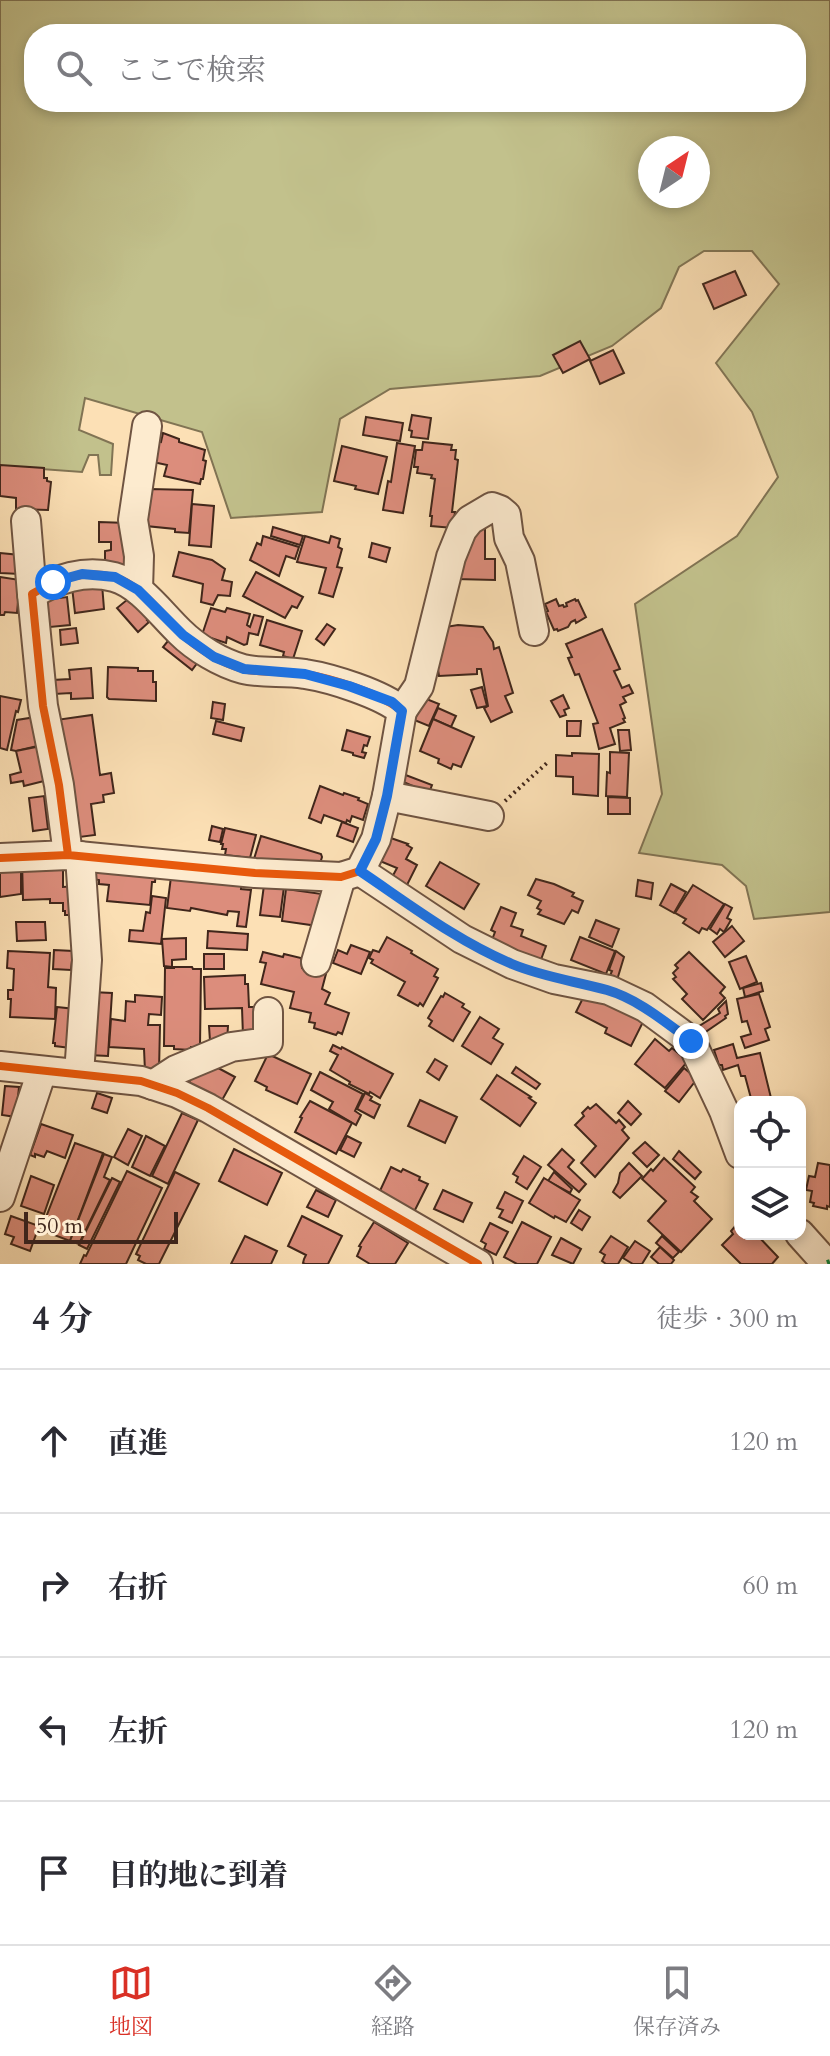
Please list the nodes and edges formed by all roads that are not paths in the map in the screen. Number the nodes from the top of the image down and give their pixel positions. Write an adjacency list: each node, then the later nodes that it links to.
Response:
1 (147, 426): 3 (street)
2 (26, 521): 4 (street)
3 (138, 590): 4 (street); 6 (street)
4 (32, 594): 9 (street)
5 (534, 631): 6 (street)
6 (402, 711): 7 (street)
7 (387, 796): 8 (street); 11 (street)
8 (489, 816)
9 (74, 855): 10 (street); 11 (street); 16 (street)
10 (0, 858)
11 (350, 874): 12 (street); 18 (street)
12 (316, 962)
13 (268, 1012): 17 (street)
14 (0, 1066): 15 (street)
15 (42, 1071): 16 (street); 19 (street)
16 (79, 1074): 17 (street)
17 (153, 1085): 21 (street)
18 (734, 1138)
19 (0, 1197)
20 (805, 1240): 22 (street)
21 (478, 1264)
22 (826, 1264)

